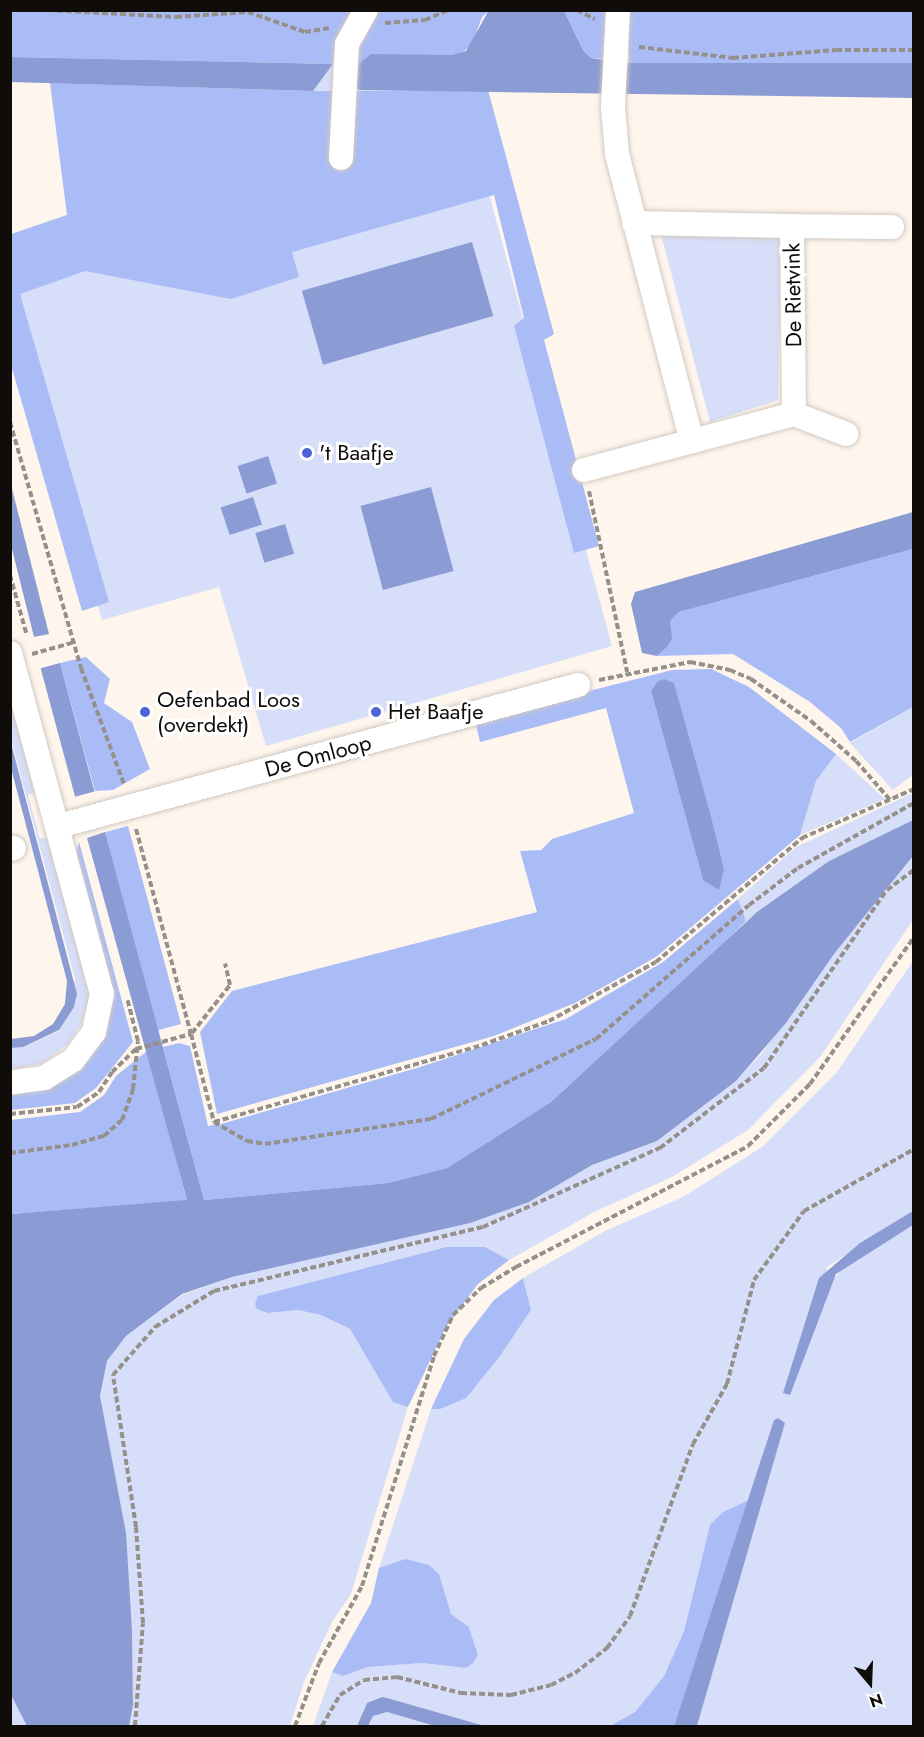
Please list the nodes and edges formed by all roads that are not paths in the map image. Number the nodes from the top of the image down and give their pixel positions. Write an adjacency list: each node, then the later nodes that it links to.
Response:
1 (362, 18): 3 (street)
2 (618, 20): 4 (street)
3 (341, 158)
4 (634, 223): 5 (street, De Rietvink); 9 (street)
5 (792, 226): 6 (street); 7 (street, De Rietvink)
6 (892, 227)
7 (794, 414): 8 (street); 9 (street)
8 (846, 434)
9 (692, 441): 10 (street)
10 (584, 470)
11 (11, 656): 13 (street)
12 (578, 685): 13 (street, De Omloop)
13 (59, 826): 14 (street)
14 (10, 1083)

